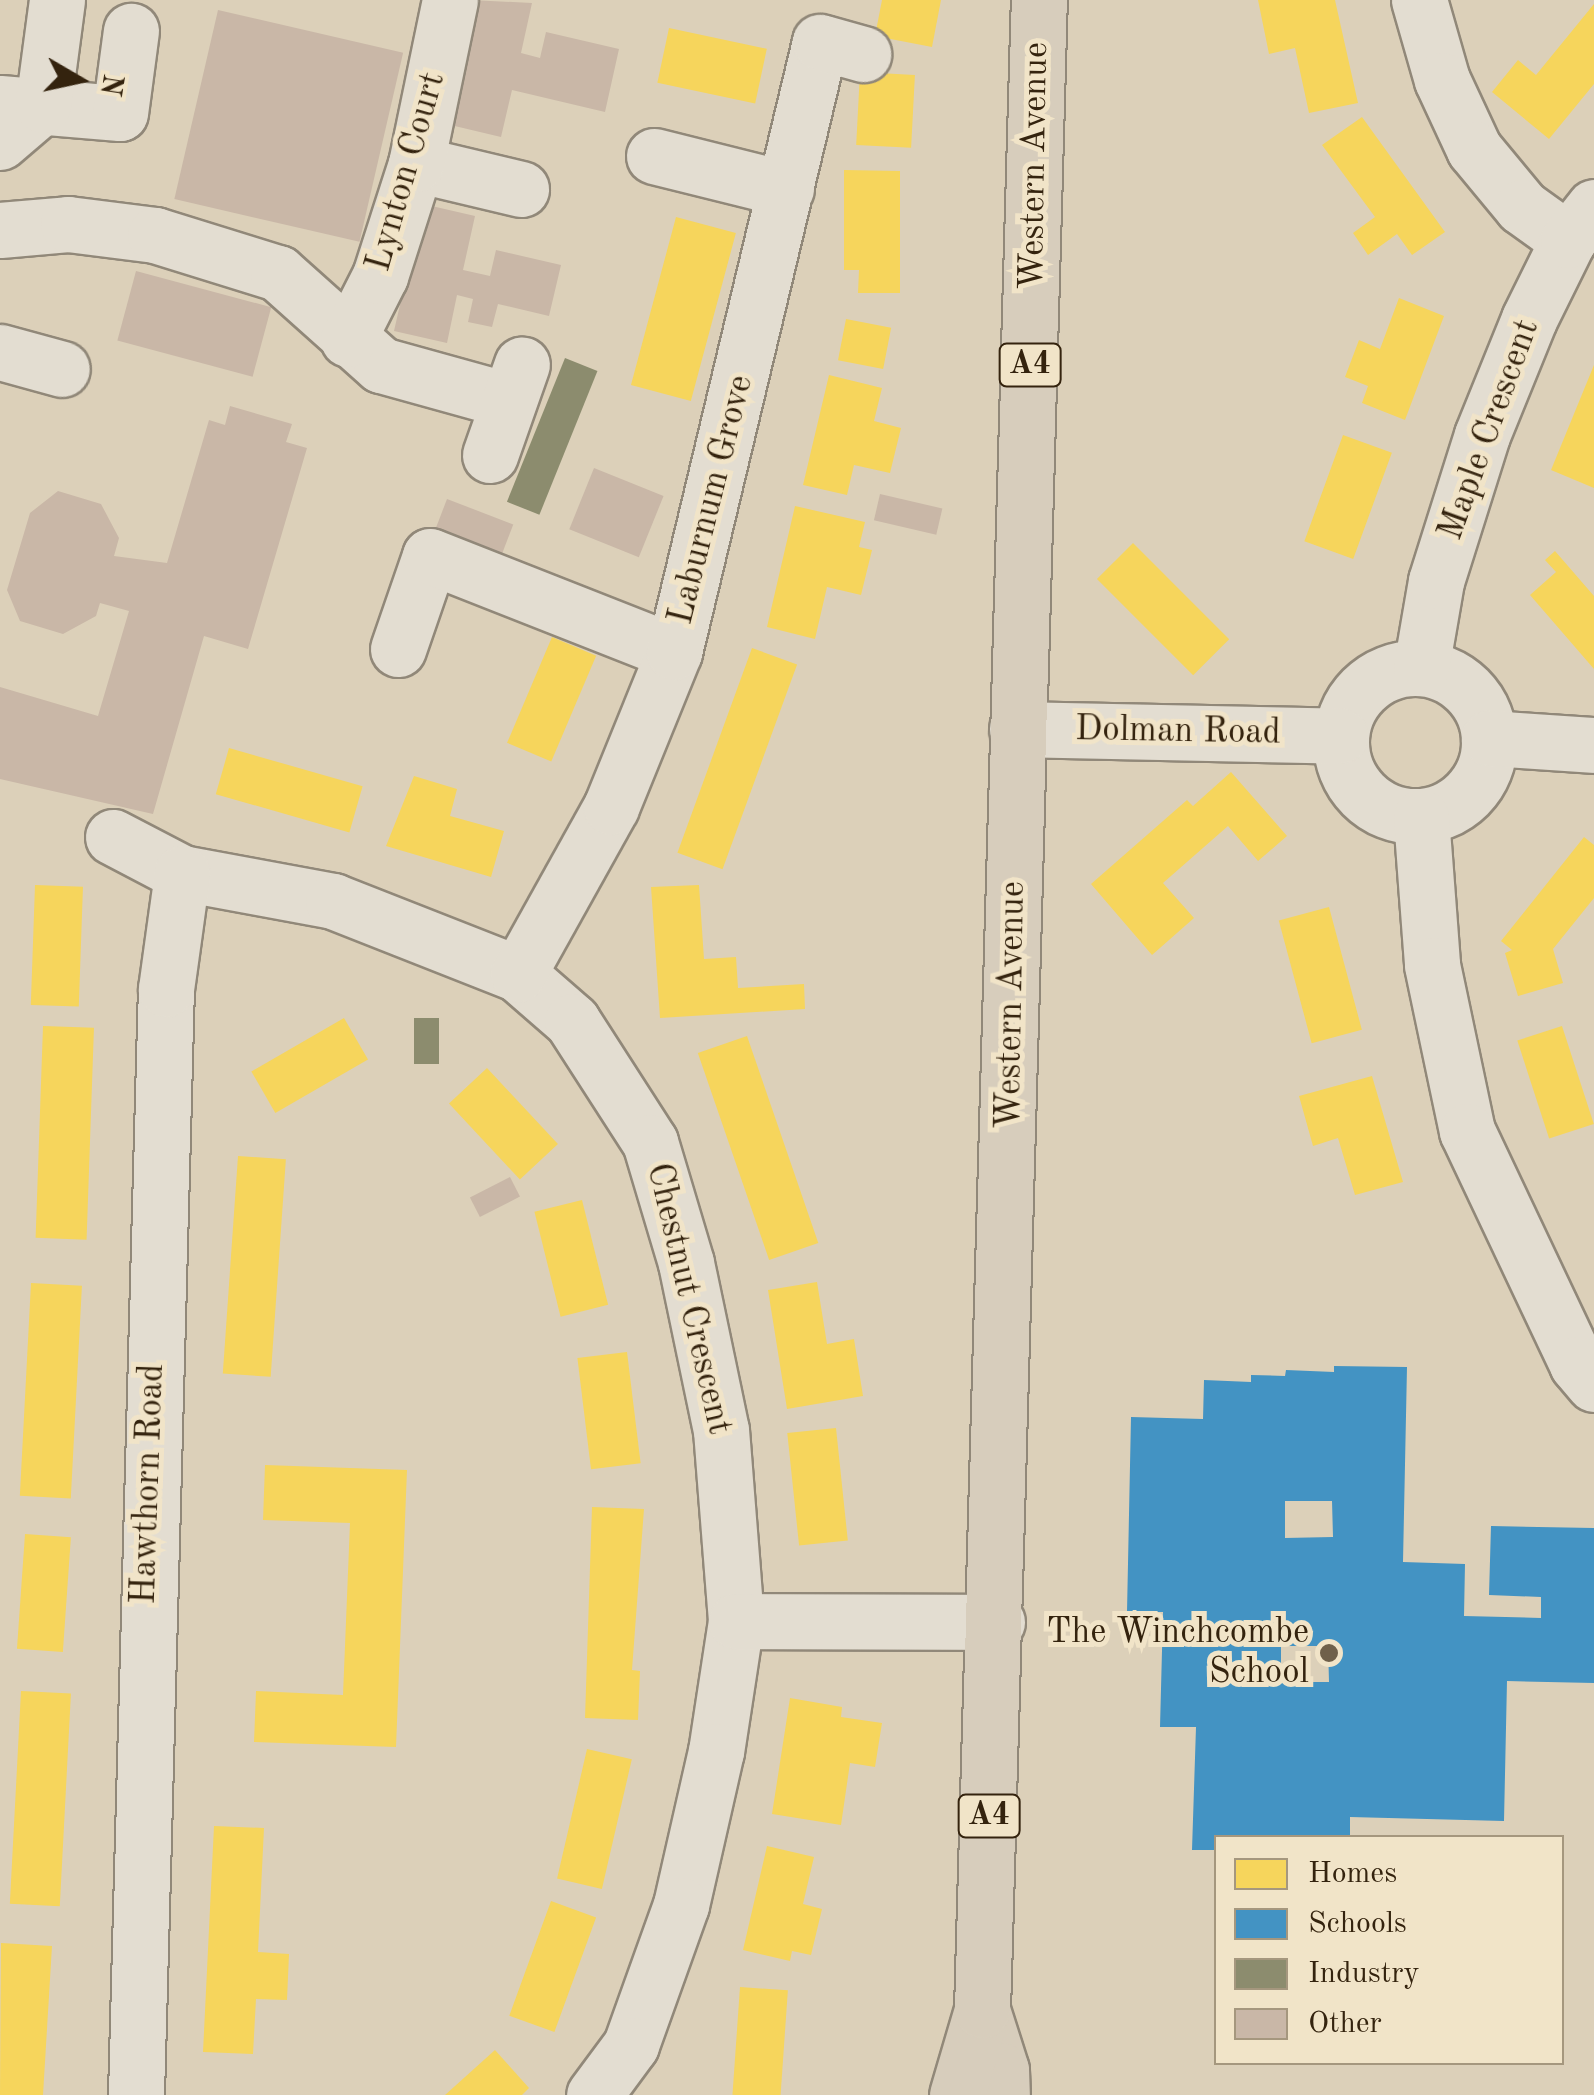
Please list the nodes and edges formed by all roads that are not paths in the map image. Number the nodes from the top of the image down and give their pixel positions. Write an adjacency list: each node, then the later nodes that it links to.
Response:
1 (450, 0): 10 (street, Lynton Court)
2 (1039, 0): 22 (main road, Western Avenue / A4)
3 (1420, 0): 13 (street)
4 (44, 2): 7 (street)
5 (131, 32): 7 (street)
6 (863, 54): 12 (street, Laburnum Grove)
7 (22, 104): 8 (street)
8 (0, 142)
9 (654, 156): 12 (street)
10 (416, 164): 11 (street); 15 (street, Lynton Court)
11 (521, 189)
12 (786, 189): 20 (street, Laburnum Grove)
13 (1581, 224): 21 (street, Maple Crescent)
14 (0, 230): 15 (street)
15 (348, 340): 18 (street)
16 (0, 352): 17 (street)
17 (62, 370)
18 (490, 455)
19 (398, 649): 20 (street)
20 (674, 652): 29 (street, Laburnum Grove)
21 (1421, 668): 23 (street); 24 (street)
22 (1017, 729): 23 (street, Dolman Road); 32 (main road, Western Avenue / A4)
23 (1340, 736): 26 (street)
24 (1489, 738): 25 (street); 26 (street)
25 (1594, 746)
26 (1421, 817): 30 (street)
27 (114, 837): 28 (street, Chestnut Crescent)
28 (182, 873): 29 (street, Chestnut Crescent); 34 (street, Hawthorn Road)
29 (518, 974): 31 (street, Chestnut Crescent)
30 (1594, 1384)
31 (736, 1621): 32 (street); 35 (street, Chestnut Crescent)
32 (997, 1622): 33 (main road, Western Avenue / A4)
33 (982, 2010): 36 (main road, Western Avenue / A4); 37 (main road, Western Avenue / A4)
34 (136, 2095)
35 (594, 2095)
36 (958, 2095)
37 (1002, 2095)

